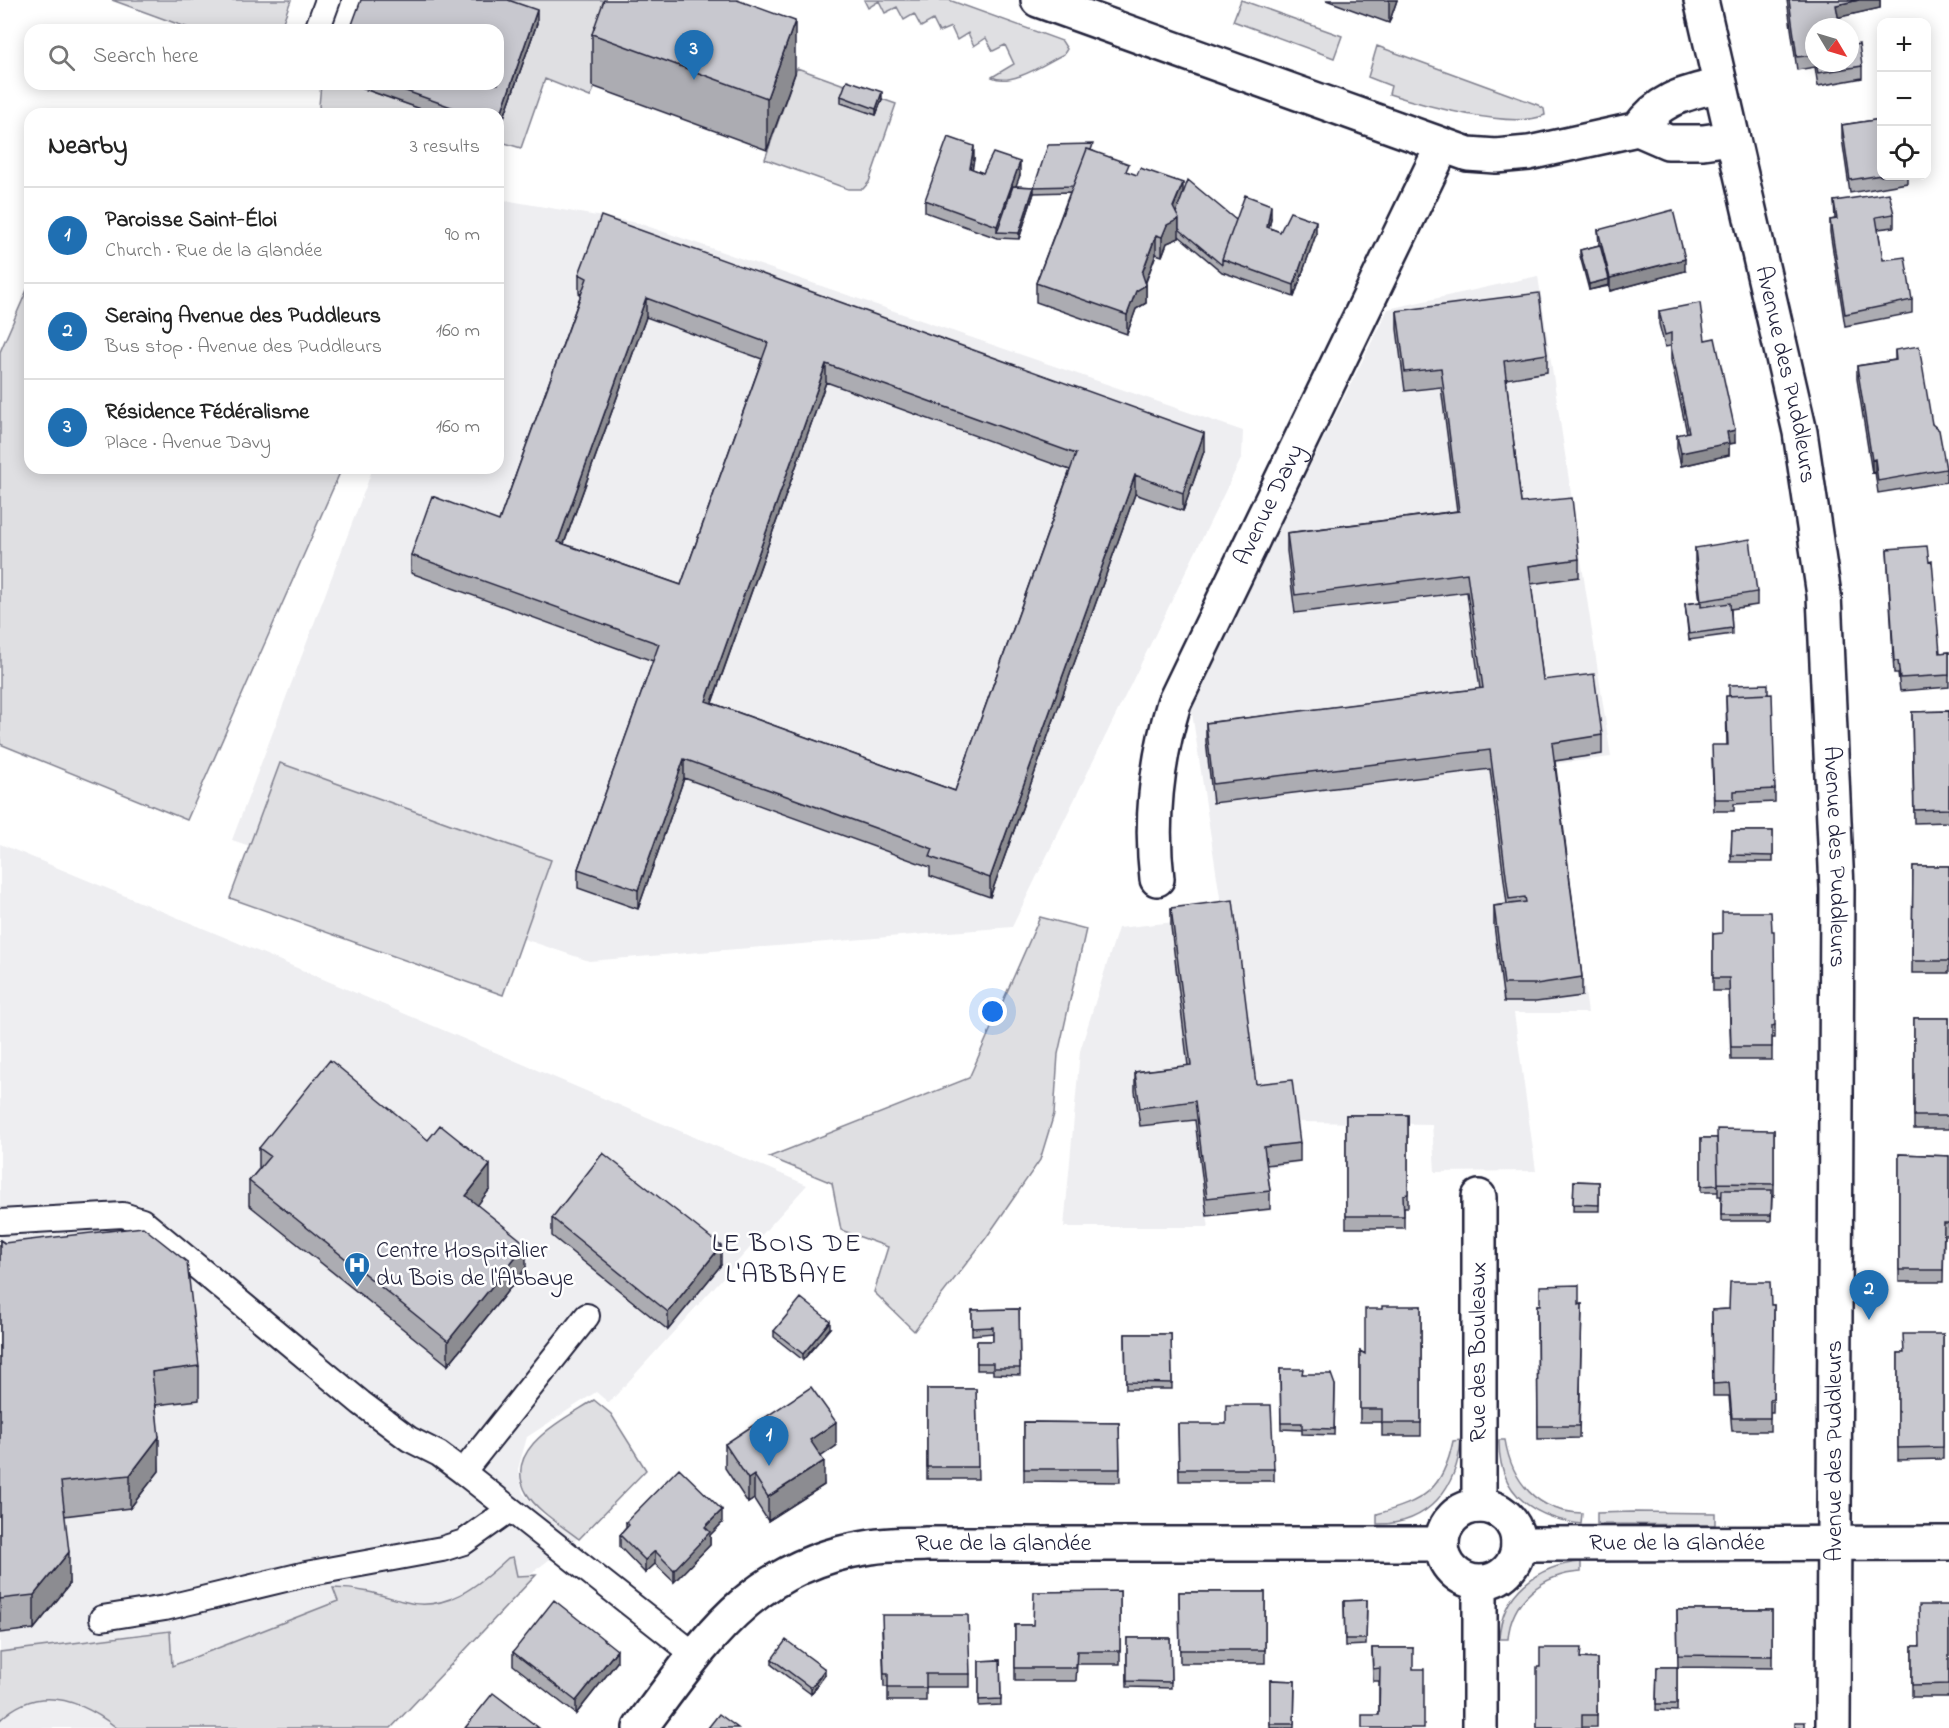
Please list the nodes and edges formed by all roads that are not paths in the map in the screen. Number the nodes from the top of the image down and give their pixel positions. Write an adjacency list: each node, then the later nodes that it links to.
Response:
1 (328, 0): 4 (lane)
2 (1038, 0): 8 (street)
3 (1701, 0): 5 (street, Avenue des Puddleurs)
4 (319, 24)
5 (1719, 86): 6 (street); 7 (street, Avenue des Puddleurs)
6 (1638, 129): 7 (street); 8 (street)
7 (1732, 138): 16 (street, Avenue des Puddleurs)
8 (1442, 147): 9 (street, Avenue Davy)
9 (1157, 879)
10 (1479, 1197): 14 (street, Rue des Bouleaux)
11 (0, 1222): 13 (lane)
12 (587, 1316): 13 (lane)
13 (463, 1472): 15 (lane)
14 (1479, 1506): 18 (street); 19 (street)
15 (509, 1510): 21 (lane); 22 (lane)
16 (1835, 1543): 17 (street, Rue de la Glandée); 19 (street, Rue de la Glandée); 25 (street, Avenue des Puddleurs)
17 (1949, 1543)
18 (1442, 1544): 20 (street); 22 (street, Rue de la Glandée)
19 (1518, 1544): 20 (street)
20 (1480, 1583): 24 (street)
21 (102, 1618)
22 (695, 1655): 23 (street, Rue de la Glandée)
23 (640, 1728)
24 (1480, 1728)
25 (1833, 1728)

